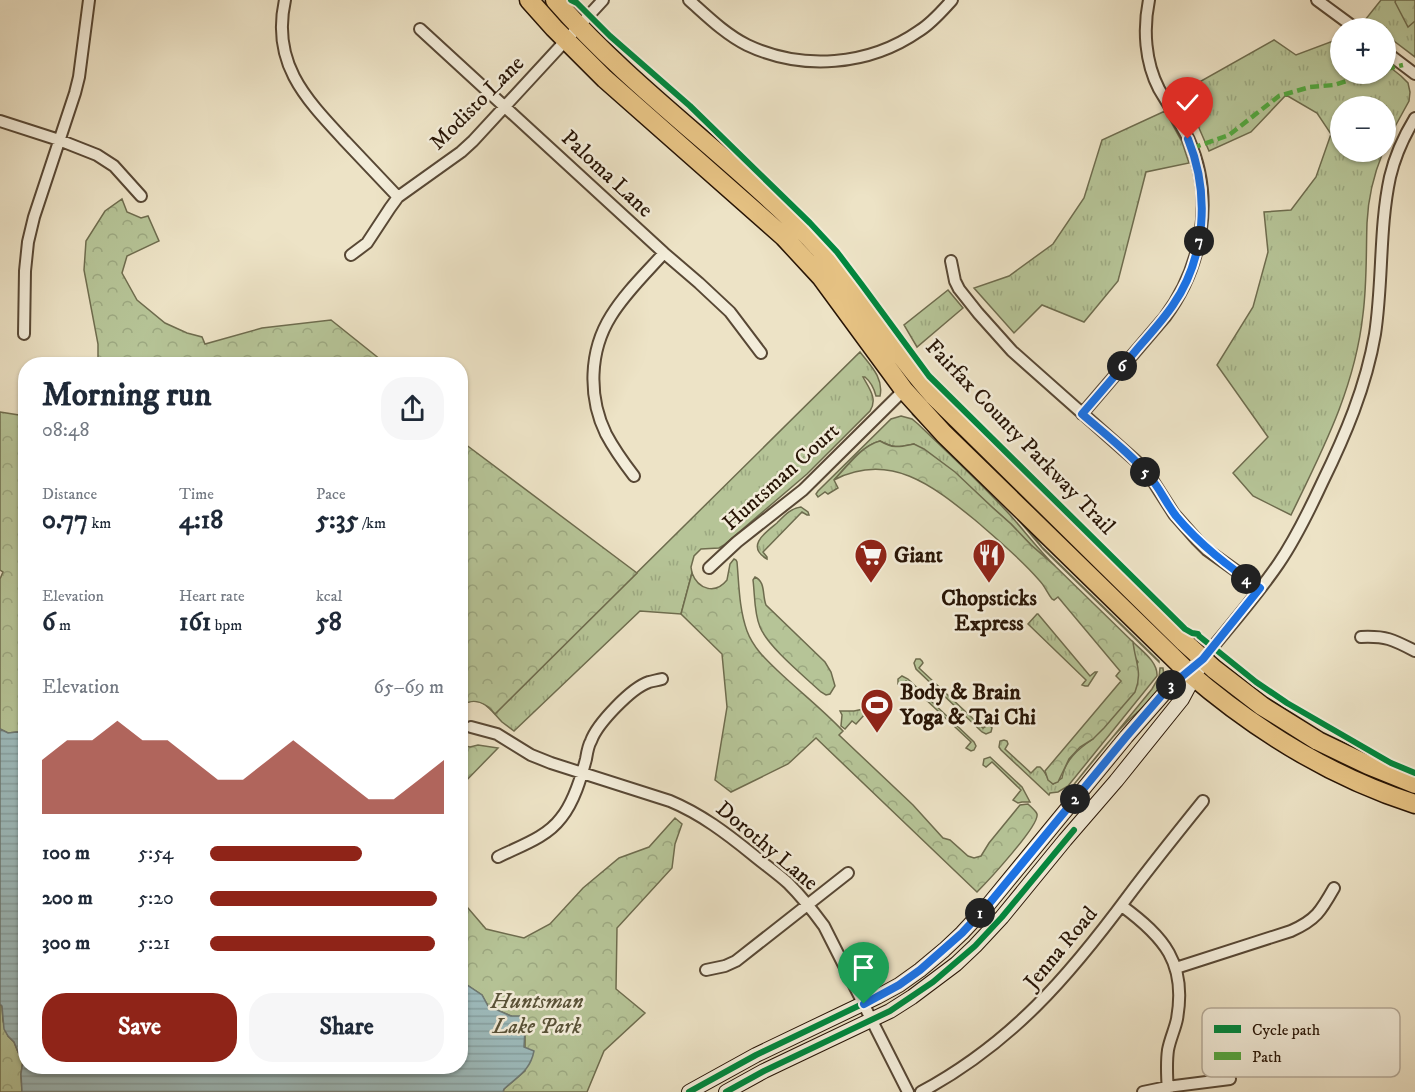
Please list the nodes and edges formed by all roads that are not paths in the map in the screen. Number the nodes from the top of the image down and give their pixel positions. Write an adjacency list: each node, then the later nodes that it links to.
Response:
1 (89, 0): 19 (street)
2 (285, 0): 21 (street)
3 (529, 0): 13 (highway)
4 (555, 0): 11 (highway)
5 (603, 0): 11 (street, Modisto Lane)
6 (689, 0): 7 (street)
7 (952, 0)
8 (1149, 0): 28 (street)
9 (1317, 0): 10 (street)
10 (1341, 18)
11 (579, 26): 13 (street, Modisto Lane); 34 (highway)
12 (420, 29): 16 (street, Paloma Lane)
13 (566, 40): 16 (street, Modisto Lane); 27 (highway)
14 (1396, 60): 15 (street)
15 (1415, 74)
16 (505, 106): 21 (street, Modisto Lane); 22 (street, Paloma Lane)
17 (1415, 118): 31 (street)
18 (0, 121): 19 (street)
19 (59, 140): 20 (street); 25 (street)
20 (141, 196)
21 (398, 197): 23 (street, Modisto Lane)
22 (664, 253): 26 (street, Paloma Lane); 29 (street)
23 (351, 255)
24 (951, 261): 28 (street)
25 (24, 334)
26 (761, 353)
27 (904, 390): 30 (street, Huntsman Court); 35 (highway)
28 (1082, 414): 31 (street)
29 (634, 476)
30 (709, 568)
31 (1260, 588): 34 (street)
32 (1360, 637): 33 (street)
33 (1415, 651)
34 (1203, 659): 35 (street); 39 (highway)
35 (1191, 674): 41 (highway); 49 (street); 50 (street)
36 (662, 679): 38 (street)
37 (471, 727): 38 (street, Dorothy Lane)
38 (581, 773): 42 (street); 45 (street, Dorothy Lane)
39 (1415, 784)
40 (1203, 801): 46 (street, Jenna Road)
41 (1415, 804)
42 (498, 857)
43 (848, 873): 45 (street)
44 (1334, 888): 47 (street)
45 (807, 905): 48 (street); 49 (street, Dorothy Lane)
46 (1122, 906): 47 (street); 56 (street, Jenna Road)
47 (1176, 968): 52 (street)
48 (706, 970)
49 (864, 1004): 50 (street, Dorothy Lane); 53 (street)
50 (872, 1020): 54 (street); 55 (street, Dorothy Lane)
51 (1230, 1079): 52 (street)
52 (1168, 1090): 57 (street)
53 (689, 1092)
54 (726, 1092)
55 (908, 1092)
56 (921, 1092)
57 (1143, 1092)

